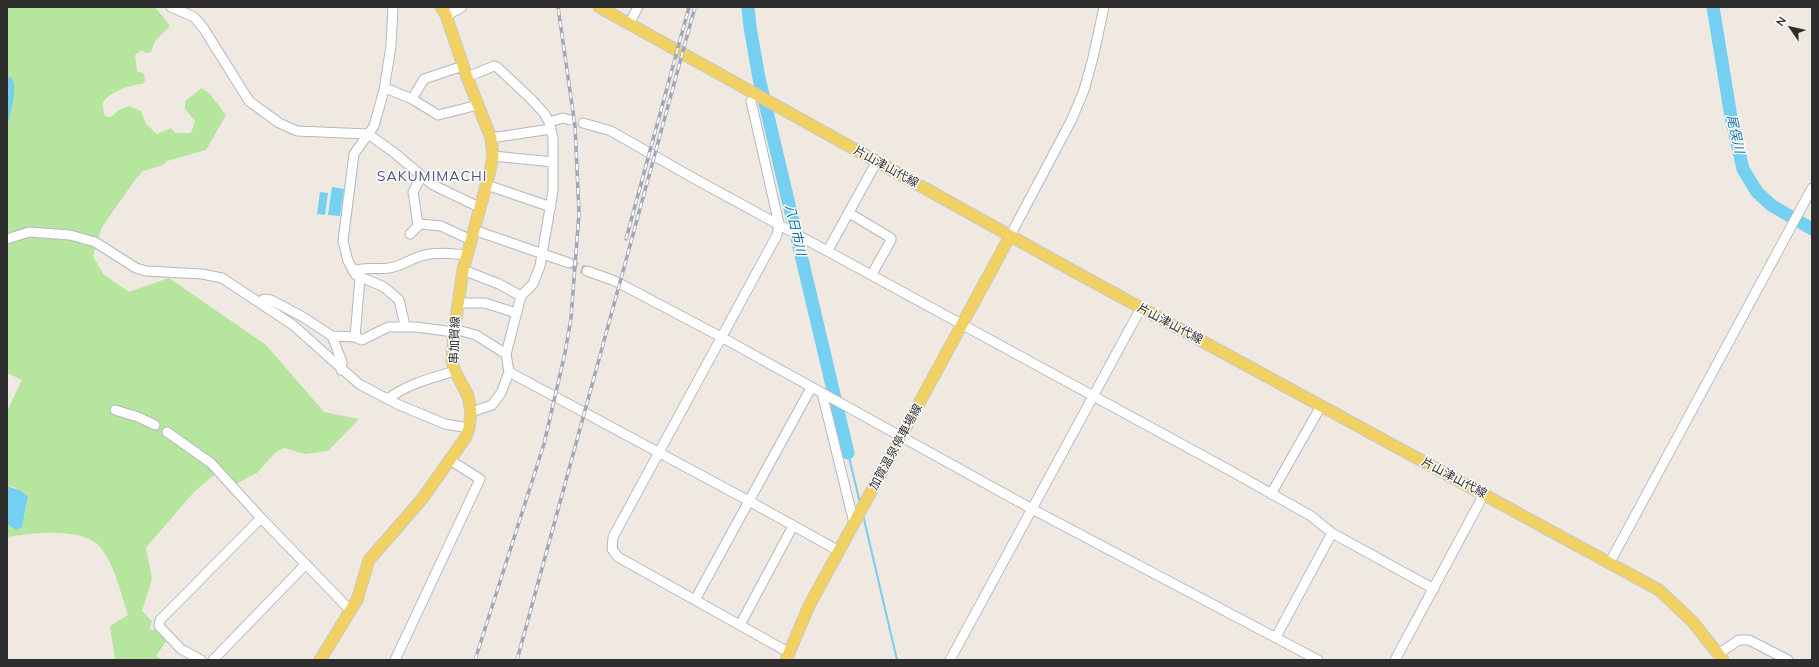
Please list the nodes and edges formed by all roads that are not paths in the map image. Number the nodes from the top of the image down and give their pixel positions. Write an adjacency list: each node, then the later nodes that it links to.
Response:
1 (171, 7): 17 (street)
2 (393, 7): 10 (street)
3 (462, 7): 7 (street)
4 (600, 7): 8 (main road, 片山津山代線)
5 (638, 7): 8 (street)
6 (1104, 7): 32 (street)
7 (443, 12): 9 (main road, 串加賀線)
8 (629, 24): 11 (main road, 片山津山代線)
9 (465, 71): 12 (street); 13 (main road, 串加賀線); 16 (street)
10 (385, 88): 12 (street); 17 (street)
11 (753, 96): 21 (main road, 片山津山代線); 29 (street)
12 (412, 99): 13 (street)
13 (478, 105): 18 (main road, 串加賀線)
14 (570, 120): 16 (street)
15 (583, 123): 29 (street)
16 (550, 125): 18 (street); 20 (street)
17 (368, 134): 22 (street); 39 (street)
18 (491, 138): 19 (main road, 串加賀線)
19 (493, 156): 20 (street); 23 (main road, 串加賀線)
20 (553, 162): 25 (street)
21 (876, 163): 27 (street); 32 (main road, 片山津山代線)
22 (421, 177): 26 (street); 28 (street)
23 (487, 185): 25 (street); 26 (main road, 串加賀線)
24 (1812, 188): 80 (street)
25 (550, 207): 36 (street)
26 (481, 208): 31 (main road, 串加賀線)
27 (849, 213): 34 (street); 41 (street)
28 (418, 225): 30 (street); 31 (street)
29 (781, 225): 34 (street); 53 (street)
30 (410, 234)
31 (473, 235): 35 (main road, 串加賀線); 36 (street)
32 (1010, 236): 46 (main road, 片山津山代線); 48 (main road, 加賀温泉停車場線)
33 (7, 240): 44 (street)
34 (828, 250): 41 (street)
35 (467, 254): 38 (main road, 串加賀線); 39 (street)
36 (543, 254): 37 (street); 43 (street)
37 (569, 264)
38 (463, 270): 43 (street); 45 (main road, 串加賀線)
39 (353, 271): 42 (street)
40 (587, 271): 53 (street)
41 (872, 274): 48 (street)
42 (360, 278): 49 (street); 52 (street)
43 (521, 296): 47 (street)
44 (259, 302): 51 (street); 55 (street)
45 (457, 303): 47 (street); 50 (main road, 串加賀線)
46 (1141, 308): 60 (street); 62 (main road, 片山津山代線)
47 (516, 313): 54 (street)
48 (963, 324): 60 (street); 68 (main road, 加賀温泉停車場線)
49 (404, 327): 50 (street); 52 (street)
50 (454, 330): 54 (street); 56 (main road, 串加賀線)
51 (332, 336): 52 (street); 55 (street)
52 (355, 338)
53 (723, 338): 58 (street); 69 (street)
54 (506, 354): 57 (street)
55 (341, 370): 61 (street)
56 (454, 371): 61 (street); 64 (main road, 串加賀線)
57 (509, 372): 64 (street); 69 (street)
58 (811, 388): 59 (street); 73 (street)
59 (824, 394): 68 (street); 76 (street)
60 (1093, 396): 71 (street); 74 (street)
61 (388, 399): 66 (street)
62 (1321, 406): 71 (street); 72 (main road, 片山津山代線)
63 (115, 410): 65 (street)
64 (471, 412): 66 (main road, 串加賀線)
65 (155, 425)
66 (469, 428): 70 (main road, 串加賀線)
67 (167, 432): 75 (street)
68 (902, 436): 74 (street); 76 (main road, 加賀温泉停車場線)
69 (659, 453): 73 (street); 83 (street)
70 (450, 460): 84 (main road, 串加賀線); 92 (street)
71 (1271, 494): 78 (street)
72 (1484, 494): 80 (main road, 片山津山代線); 82 (street)
73 (749, 501): 77 (street); 83 (street)
74 (1032, 509): 86 (street); 93 (street)
75 (261, 518): 81 (street); 89 (street)
76 (855, 521): 79 (main road, 加賀温泉停車場線)
77 (793, 526): 79 (street); 85 (street)
78 (1332, 533): 82 (street); 86 (street)
79 (839, 551): 87 (main road, 加賀温泉停車場線)
80 (1610, 562): 88 (main road, 片山津山代線)
81 (306, 564): 84 (street); 90 (street)
82 (1434, 589): 95 (street)
83 (695, 600): 85 (street)
84 (351, 611): 91 (main road, 串加賀線)
85 (740, 625): 87 (street)
86 (1276, 637): 94 (street)
87 (787, 656)
88 (1720, 657): 96 (street)
89 (201, 660)
90 (213, 660)
91 (320, 660)
92 (395, 660)
93 (950, 660)
94 (1318, 660)
95 (1395, 660)
96 (1788, 660)

